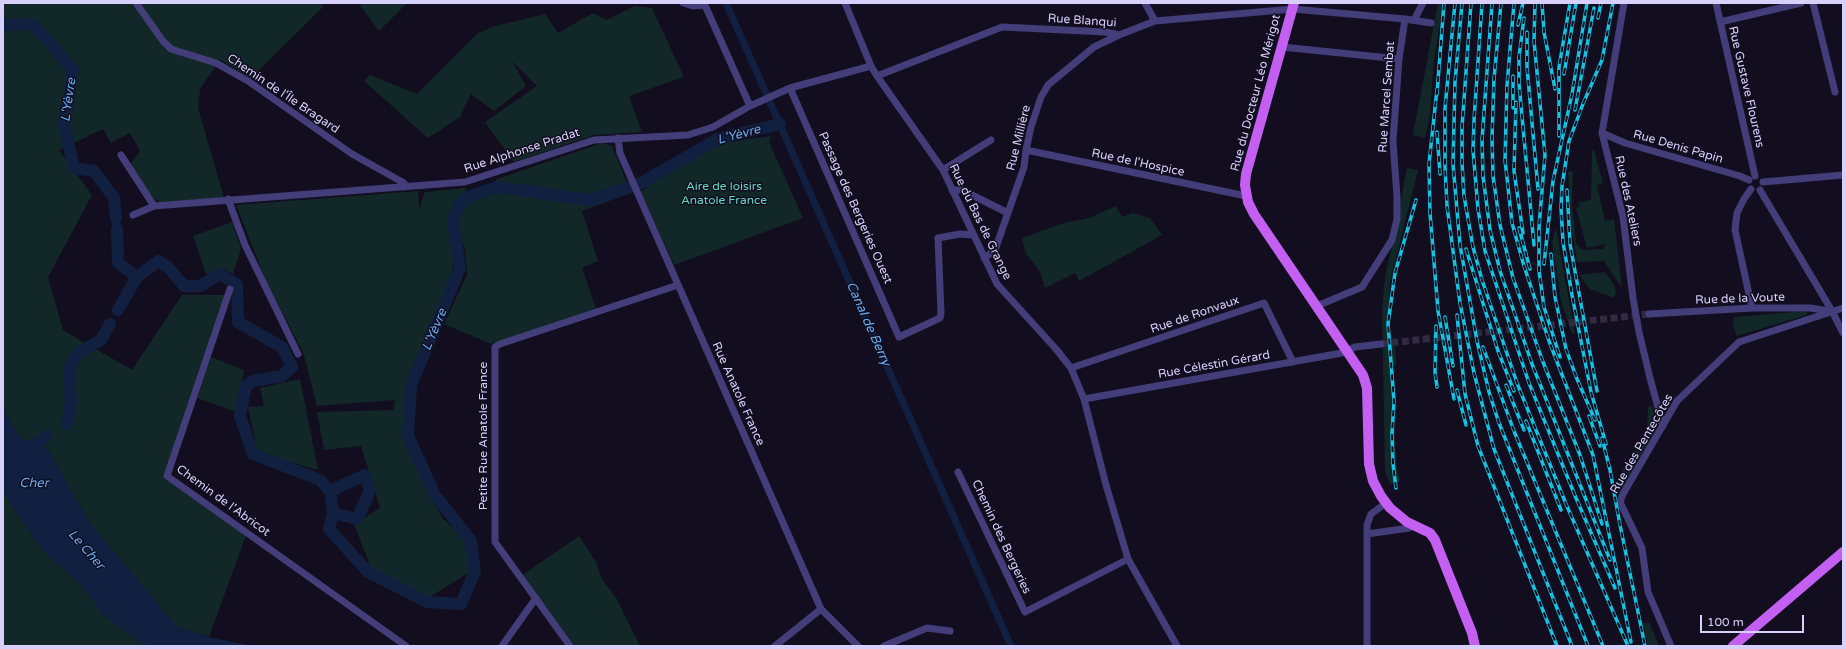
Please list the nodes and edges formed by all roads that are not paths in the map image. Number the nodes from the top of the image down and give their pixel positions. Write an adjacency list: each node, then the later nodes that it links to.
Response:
1 (136, 3): 34 (street, Chemin de l'Île Bragard)
2 (683, 3): 10 (street)
3 (845, 3): 20 (street, Rue du Bas de Grange)
4 (1145, 3): 14 (street)
5 (1423, 3): 13 (street)
6 (1624, 3): 25 (street, Rue des Ateliers)
7 (1716, 3): 15 (street, Rue Gustave Flourens)
8 (1801, 3): 15 (street)
9 (1813, 3): 23 (street)
10 (705, 4): 24 (street)
11 (1293, 6): 12 (street); 14 (street, Rue Blanqui); 18 (main road, Rue du Docteur Léo Mérigot)
12 (1405, 19): 13 (street); 19 (street, Rue Marcel Sembat)
13 (1414, 20): 16 (street)
14 (1155, 21): 17 (street, Rue Blanqui)
15 (1720, 22): 32 (street, Rue Gustave Flourens)
16 (1431, 23)
17 (1119, 36): 21 (street, Rue Blanqui); 28 (street, Rue Millière)
18 (1282, 48): 19 (street); 37 (main road, Rue du Docteur Léo Mérigot)
19 (1399, 59): 46 (street, Rue Marcel Sembat)
20 (871, 66): 21 (street, Rue du Bas de Grange); 22 (street, Rue Alphonse Pradat)
21 (877, 76): 30 (street, Rue du Bas de Grange)
22 (790, 88): 24 (street, Rue Alphonse Pradat); 42 (street, Passage des Bergeries Ouest)
23 (1835, 92)
24 (750, 106): 26 (street, Rue Alphonse Pradat)
25 (1602, 133): 32 (street, Rue Denis Papin); 58 (street, Rue des Ateliers)
26 (618, 138): 34 (street, Rue Alphonse Pradat); 44 (street, Rue Anatole France)
27 (991, 140): 30 (street)
28 (1026, 150): 37 (street, Rue de l'Hospice); 40 (street, Rue Millière)
29 (121, 155): 39 (street)
30 (943, 170): 36 (street, Rue du Bas de Grange)
31 (1843, 175): 33 (street)
32 (1752, 178): 33 (street); 35 (street)
33 (1762, 186): 35 (street); 49 (street)
34 (405, 187): 38 (street, Rue Alphonse Pradat)
35 (1751, 189): 47 (street)
36 (952, 190): 40 (street); 42 (street, Rue du Bas de Grange)
37 (1246, 196): 46 (main road, Rue du Docteur Léo Mérigot)
38 (228, 200): 39 (street, Rue Alphonse Pradat); 54 (street)
39 (154, 206): 41 (street, Rue Alphonse Pradat)
40 (1008, 213): 43 (street, Rue Millière)
41 (133, 215)
42 (973, 235): 43 (street, Rue du Bas de Grange)
43 (984, 258): 56 (street, Rue du Bas de Grange)
44 (678, 284): 65 (street, Petite Rue Anatole France); 66 (street, Rue Anatole France)
45 (230, 289): 68 (street, Chemin de l'Abricot)
46 (1317, 306): 53 (main road, Rue du Docteur Léo Mérigot)
47 (1752, 308): 49 (street, Rue de la Voute); 50 (street, Rue de la Voute)
48 (1843, 308): 49 (street, Rue des Pentecôtes)
49 (1832, 311): 51 (street); 58 (street, Rue des Pentecôtes)
50 (1649, 314)
51 (1843, 333)
52 (1381, 344): 53 (street)
53 (1348, 351): 55 (street, Rue Célestin Gérard); 60 (main road, Rue du Docteur Léo Mérigot)
54 (298, 354)
55 (1293, 362): 56 (street, Rue de Ronvaux); 57 (street, Rue Célestin Gérard)
56 (1071, 368): 57 (street, Rue du Bas de Grange)
57 (1084, 399): 64 (street, Rue du Bas de Grange)
58 (1663, 426): 77 (street, Rue des Pentecôtes)
59 (958, 472): 64 (street, Chemin des Bergeries)
60 (1386, 503): 62 (street); 76 (main road, Rue du Docteur Léo Mérigot)
61 (1409, 528): 62 (street)
62 (1367, 534): 75 (street)
63 (1843, 552): 78 (main road)
64 (1128, 559): 74 (street, Rue du Bas de Grange)
65 (536, 598): 69 (street); 70 (street, Petite Rue Anatole France)
66 (821, 609): 71 (street); 72 (street, Rue Anatole France)
67 (950, 631): 73 (street)
68 (406, 646)
69 (502, 646)
70 (570, 646)
71 (775, 646)
72 (858, 646)
73 (884, 646)
74 (1176, 646)
75 (1367, 646)
76 (1475, 646)
77 (1671, 646)
78 (1735, 646)

